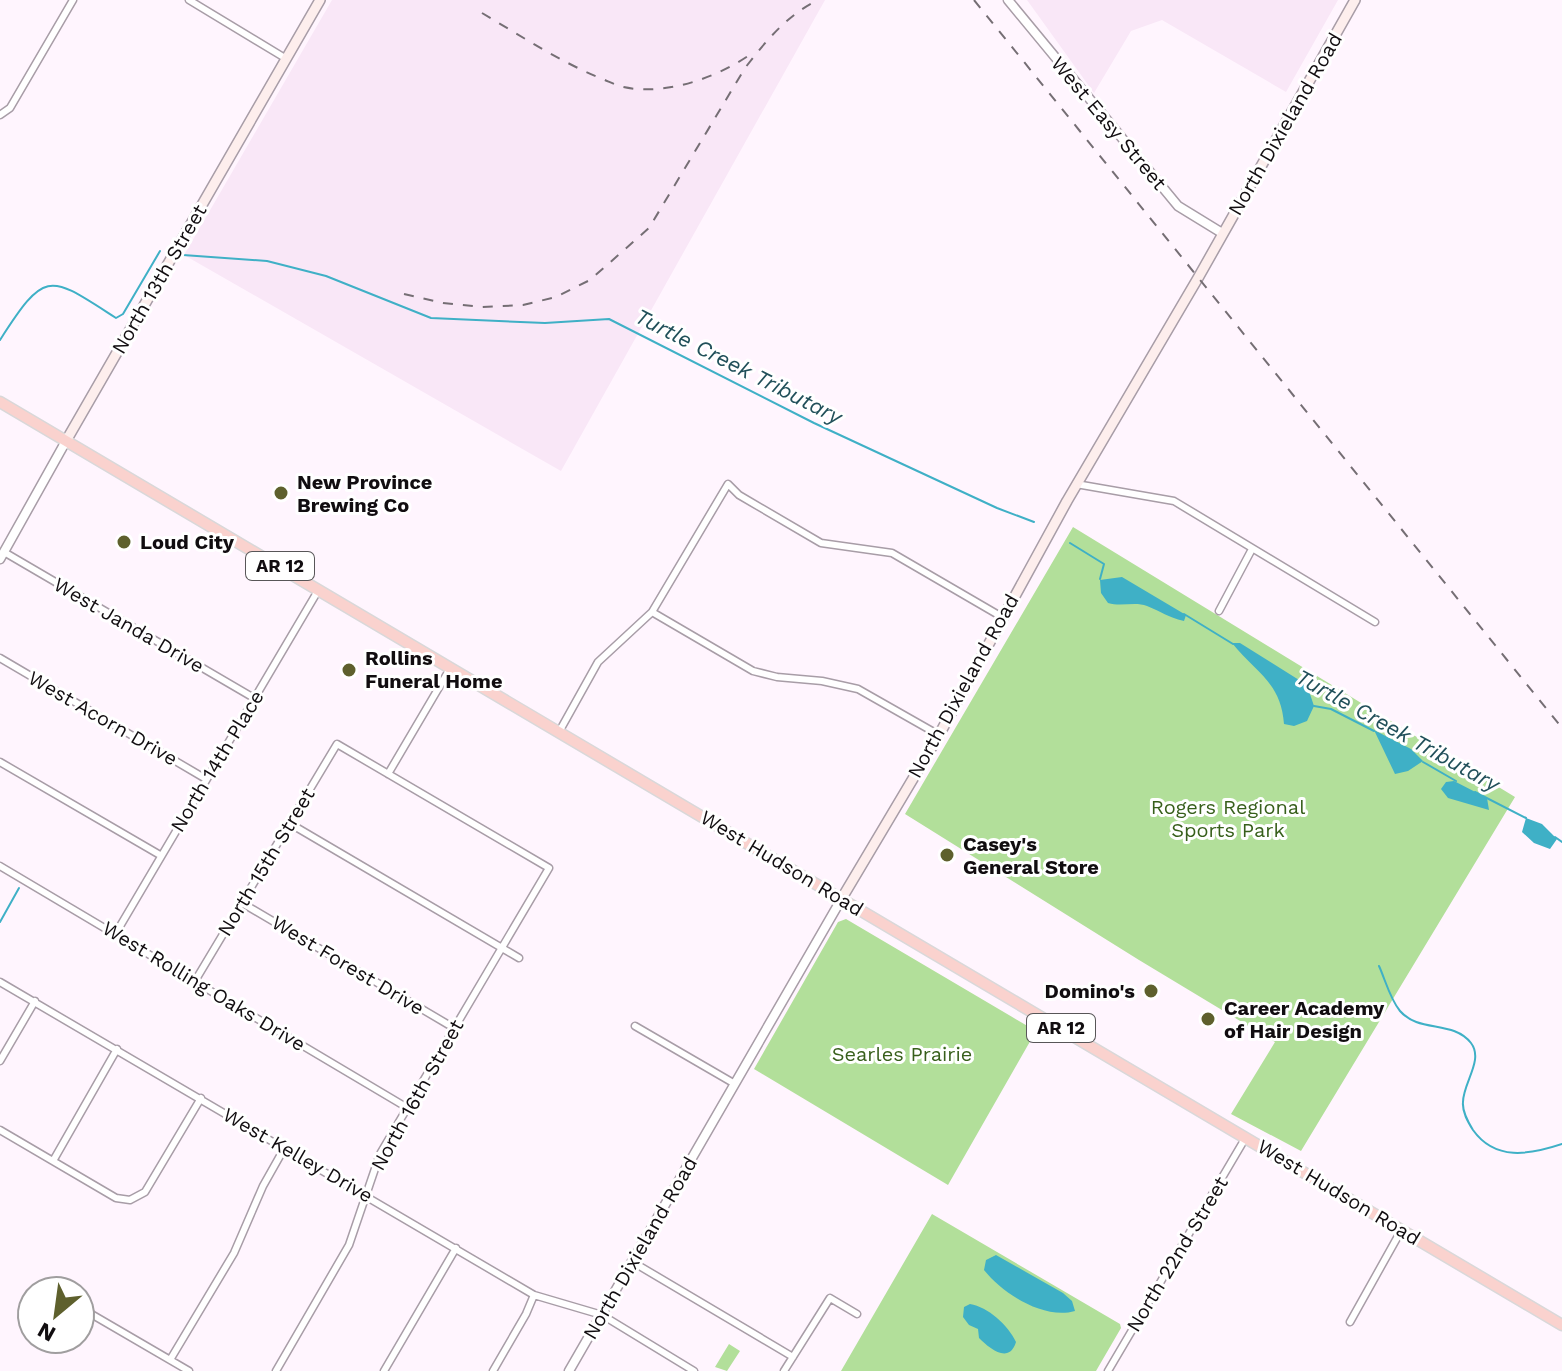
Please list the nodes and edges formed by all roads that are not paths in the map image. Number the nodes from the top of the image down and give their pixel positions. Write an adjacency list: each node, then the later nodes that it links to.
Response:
1 (73, 0): 7 (street)
2 (189, 0): 6 (street)
3 (320, 0): 6 (main road, North 13th Street)
4 (1008, 0): 8 (street, West Easy Street)
5 (1355, 0): 8 (main road, North Dixieland Road)
6 (285, 58): 10 (main road, North 13th Street)
7 (0, 115)
8 (1222, 233): 11 (main road, North Dixieland Road)
9 (0, 402): 10 (highway, West Hudson Road / AR 12)
10 (66, 441): 13 (street, North 13th Street); 14 (highway, West Hudson Road / AR 12)
11 (1076, 484): 12 (street); 17 (main road, North Dixieland Road)
12 (1252, 549): 15 (street); 18 (street)
13 (2, 555): 21 (street, West Janda Drive)
14 (319, 589): 20 (highway, West Hudson Road / AR 12); 21 (street, North 14th Place)
15 (1219, 611)
16 (652, 612): 17 (street); 22 (street); 23 (street)
17 (1002, 617): 23 (main road, North Dixieland Road)
18 (1375, 622)
19 (0, 658): 26 (street, West Acorn Drive)
20 (451, 667): 22 (highway, West Hudson Road / AR 12); 25 (street)
21 (254, 698): 26 (street, North 14th Place)
22 (559, 732): 30 (highway, West Hudson Road / AR 12)
23 (939, 735): 30 (main road, North Dixieland Road)
24 (0, 762): 28 (street)
25 (388, 774): 27 (street, North 15th Street); 33 (street, North 16th Street)
26 (206, 779): 28 (street, North 14th Place)
27 (289, 823): 31 (street, North 15th Street); 33 (street)
28 (160, 855): 32 (street, North 14th Place)
29 (0, 866): 32 (street, West Rolling Oaks Drive)
30 (842, 898): 42 (street, North Dixieland Road); 46 (highway, West Hudson Road / AR 12)
31 (242, 903): 35 (street, North 15th Street); 39 (street, West Forest Drive)
32 (116, 933): 35 (street, West Rolling Oaks Drive)
33 (502, 948): 34 (street); 39 (street, North 16th Street)
34 (519, 958)
35 (195, 981): 44 (street, West Rolling Oaks Drive)
36 (0, 982): 37 (street, West Kelley Drive)
37 (35, 1001): 40 (street, West Kelley Drive); 41 (street)
38 (635, 1026): 42 (street)
39 (454, 1028): 44 (street, North 16th Street)
40 (117, 1049): 43 (street, West Kelley Drive); 48 (street)
41 (0, 1061)
42 (735, 1084): 52 (street, North Dixieland Road)
43 (201, 1098): 47 (street, West Kelley Drive); 48 (street)
44 (406, 1107): 49 (street, North 16th Street)
45 (0, 1130): 48 (street)
46 (1246, 1137): 50 (highway, West Hudson Road / AR 12); 68 (street, North 22nd Street)
47 (285, 1147): 49 (street, West Kelley Drive); 60 (street)
48 (53, 1161)
49 (366, 1195): 51 (street, West Kelley Drive); 62 (street, North 16th Street)
50 (1402, 1229): 57 (street); 58 (highway, West Hudson Road / AR 12)
51 (456, 1248): 53 (street, West Kelley Drive); 63 (street)
52 (631, 1261): 55 (street, North Dixieland Road); 59 (street)
53 (534, 1295): 55 (street, West Kelley Drive); 64 (street)
54 (857, 1314): 59 (street)
55 (602, 1315): 65 (street, North Dixieland Road); 66 (street, West Kelley Drive)
56 (96, 1317): 60 (street)
57 (1350, 1322)
58 (1562, 1325)
59 (793, 1357): 67 (street)
60 (170, 1360): 61 (street)
61 (189, 1371)
62 (276, 1371)
63 (384, 1371)
64 (493, 1371)
65 (569, 1371)
66 (694, 1371)
67 (784, 1371)
68 (1108, 1371)

